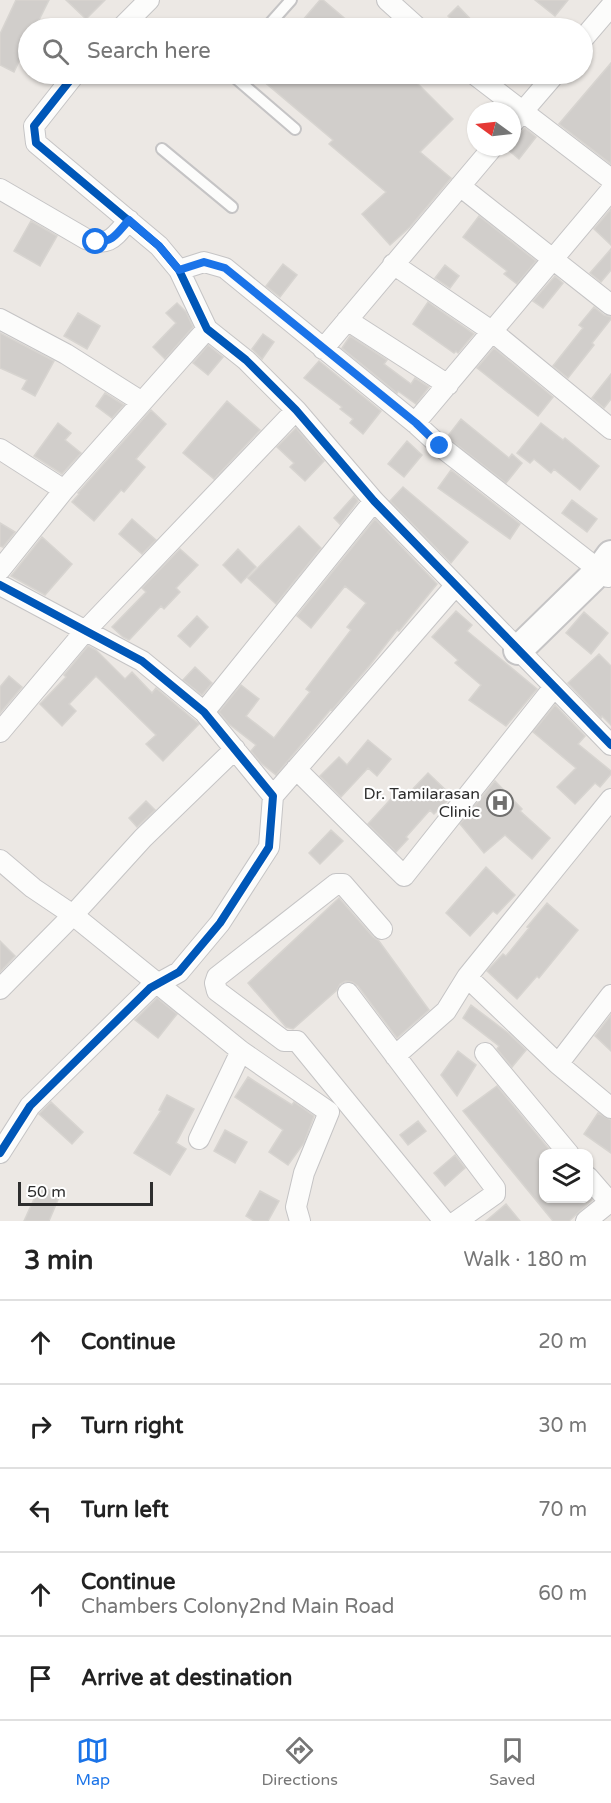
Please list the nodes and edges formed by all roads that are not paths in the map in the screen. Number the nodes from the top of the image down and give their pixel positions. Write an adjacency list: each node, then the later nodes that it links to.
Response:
1 (149, 0): 5 (street)
2 (291, 0): 6 (lane)
3 (387, 0): 7 (street)
4 (611, 6): 8 (street)
5 (131, 18)
6 (275, 18)
7 (407, 18)
8 (593, 27)
9 (67, 84): 24 (street)
10 (243, 84): 16 (lane)
11 (484, 84): 13 (street)
12 (547, 84): 14 (street)
13 (502, 102)
14 (521, 114)
15 (521, 120): 19 (street)
16 (295, 129)
17 (162, 149): 23 (lane)
18 (485, 156): 20 (street)
19 (611, 179)
20 (460, 186): 25 (street); 26 (street)
21 (0, 189): 24 (street)
22 (611, 190): 25 (street)
23 (232, 207)
24 (129, 220): 27 (street)
25 (554, 259): 28 (street); 32 (street)
26 (393, 264): 30 (street); 32 (street)
27 (179, 270): 31 (street); 33 (street)
28 (611, 305)
29 (0, 319): 35 (street)
30 (347, 320): 33 (street); 34 (street)
31 (207, 329): 35 (street); 36 (street)
32 (493, 332): 34 (street); 38 (street)
33 (323, 349): 37 (street)
34 (448, 385): 37 (street)
35 (142, 402): 40 (street)
36 (296, 410): 41 (street); 46 (street)
37 (416, 423): 42 (street)
38 (611, 429)
39 (0, 449): 40 (street)
40 (64, 490): 43 (street)
41 (374, 501): 45 (street); 49 (street)
42 (607, 568): 47 (street)
43 (0, 570)
44 (0, 585): 46 (street)
45 (455, 586): 47 (street); 53 (street)
46 (86, 630): 49 (street); 50 (street)
47 (518, 650): 48 (street)
48 (554, 687): 51 (street); 53 (street)
49 (204, 711): 52 (street)
50 (0, 732)
51 (611, 745)
52 (235, 749): 54 (street); 57 (street)
53 (296, 769): 54 (street)
54 (273, 796): 60 (street)
55 (611, 799): 59 (street)
56 (0, 860): 57 (street)
57 (73, 915): 60 (street); 61 (street)
58 (382, 929): 74 (street)
59 (467, 977): 66 (street); 67 (street)
60 (158, 983): 64 (street); 71 (street)
61 (0, 989)
62 (348, 993): 66 (street)
63 (611, 995): 67 (street)
64 (241, 1051): 69 (street); 73 (street)
65 (486, 1053): 70 (street)
66 (395, 1056): 75 (street)
67 (558, 1064): 68 (street)
68 (611, 1108)
69 (199, 1139)
70 (565, 1149)
71 (0, 1153)
72 (593, 1183): 76 (street)
73 (300, 1221)
74 (444, 1221)
75 (457, 1221)
76 (586, 1221)

